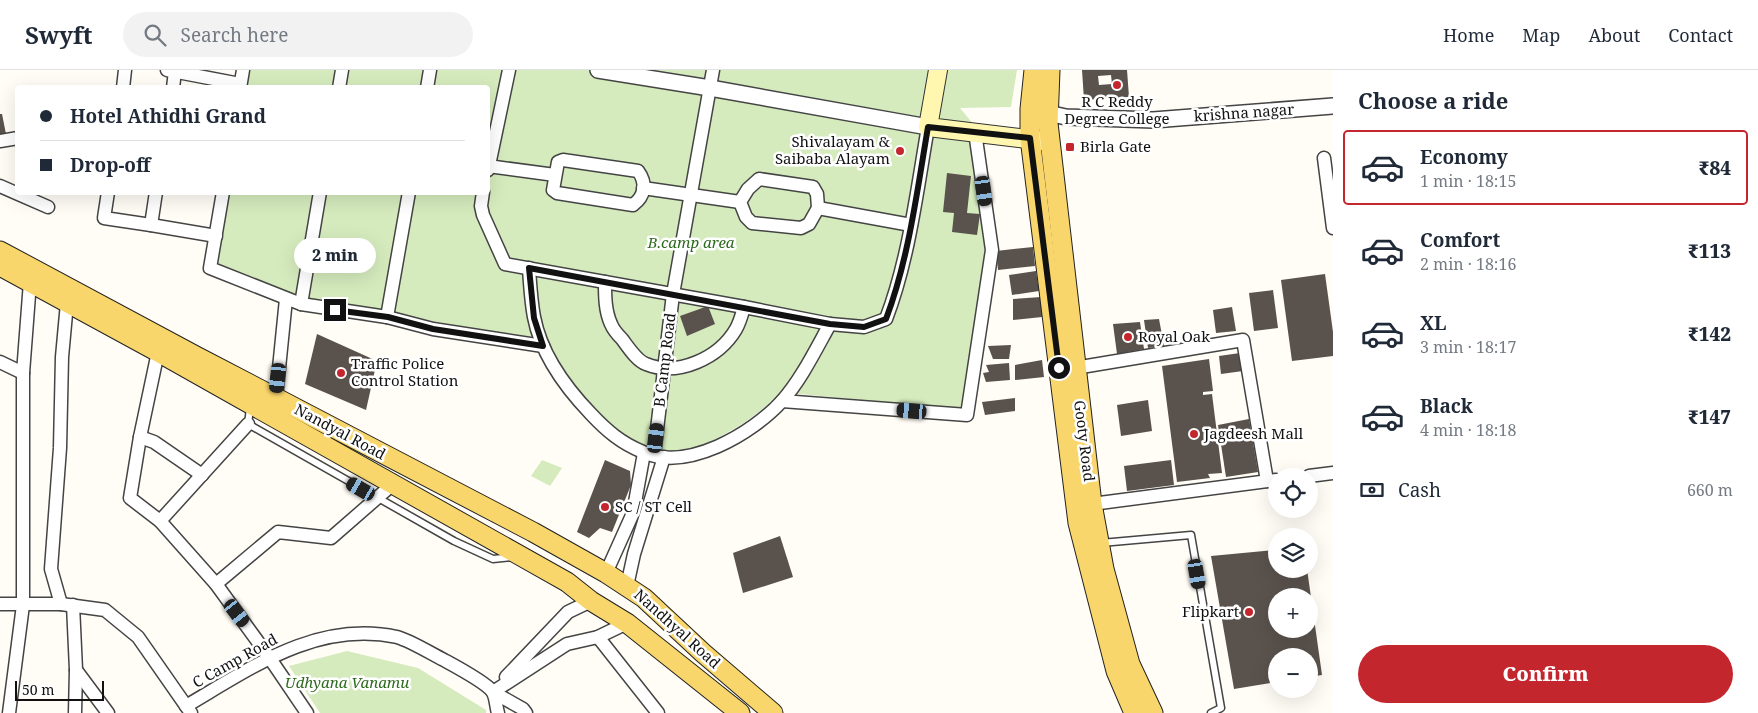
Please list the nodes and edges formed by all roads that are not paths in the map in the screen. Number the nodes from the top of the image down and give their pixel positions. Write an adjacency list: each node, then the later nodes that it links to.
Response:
1 (125, 70): 12 (street)
2 (243, 70): 15 (street)
3 (342, 70): 16 (street)
4 (430, 70): 17 (street)
5 (508, 70): 27 (street)
6 (598, 70): 18 (street)
7 (713, 70): 18 (street, B Camp Road)
8 (938, 70): 21 (main road)
9 (1034, 70): 20 (main road, Gooty Road)
10 (1050, 70): 20 (main road, Gooty Road)
11 (171, 71): 13 (street); 14 (street)
12 (123, 85)
13 (173, 85)
14 (235, 85)
15 (240, 85)
16 (340, 85)
17 (428, 85)
18 (710, 88): 21 (street); 41 (street, B Camp Road)
19 (1333, 106): 20 (street, krishna nagar)
20 (1048, 113): 24 (main road, Gooty Road); 26 (main road, Gooty Road)
21 (928, 127): 22 (main road); 46 (street)
22 (975, 132): 24 (main road); 68 (street)
23 (15, 138): 25 (street)
24 (1030, 138): 26 (main road); 109 (main road, Gooty Road)
25 (0, 141)
26 (1050, 142): 65 (main road, Gooty Road)
27 (490, 158)
28 (1324, 158): 47 (street)
29 (490, 168): 30 (street)
30 (555, 175): 32 (street); 32 (street)
31 (0, 186): 33 (street)
32 (643, 188): 41 (street)
33 (15, 193)
34 (21, 195): 43 (street)
35 (108, 195): 45 (street)
36 (156, 195): 45 (street)
37 (223, 195): 48 (street)
38 (319, 195): 57 (street)
39 (408, 195): 59 (street)
40 (483, 195): 51 (street)
41 (691, 195): 42 (street); 54 (street, B Camp Road)
42 (740, 202): 44 (street); 44 (street)
43 (48, 207)
44 (818, 208): 46 (street)
45 (151, 225): 48 (street)
46 (911, 225): 60 (street)
47 (1333, 228)
48 (216, 236): 55 (street)
49 (0, 251): 67 (main road, Nandyal Road)
50 (0, 266): 52 (main road, Nandyal Road)
51 (529, 268): 53 (street); 61 (street)
52 (30, 282): 56 (main road, Nandyal Road); 66 (street)
53 (605, 282): 54 (street); 64 (street)
54 (673, 294): 58 (street); 64 (street, B Camp Road)
55 (286, 299): 57 (street); 67 (street)
56 (67, 302): 62 (main road, Nandyal Road); 92 (street)
57 (301, 304): 59 (street)
58 (744, 307): 60 (street); 64 (street)
59 (388, 317): 61 (street)
60 (830, 324): 68 (street)
61 (543, 346): 72 (street)
62 (158, 352): 69 (main road, Nandyal Road); 71 (street)
63 (0, 362): 66 (street)
64 (664, 368): 72 (street, B Camp Road)
65 (1075, 368): 73 (street); 80 (main road, Gooty Road)
66 (23, 373): 93 (street)
67 (276, 398): 83 (main road, Nandyal Road)
68 (782, 400): 72 (street)
69 (250, 404): 70 (lane); 78 (main road, Nandyal Road)
70 (248, 424): 74 (street); 79 (lane)
71 (140, 437): 74 (street); 81 (street)
72 (654, 455): 85 (street); 88 (street, B Camp Road)
73 (1269, 468)
74 (202, 474): 81 (street)
75 (1333, 474): 76 (street)
76 (1318, 475)
77 (1268, 482): 80 (street)
78 (393, 484): 79 (street); 84 (main road, Nandyal Road)
79 (377, 498): 84 (lane); 87 (street)
80 (1092, 504): 82 (main road, Gooty Road)
81 (160, 521): 87 (street)
82 (1099, 544): 110 (main road, Gooty Road); 111 (lane)
83 (574, 554): 85 (main road, Nandhyal Road); 86 (main road)
84 (521, 556): 86 (main road, Nandyal Road)
85 (606, 573): 88 (main road, Nandhyal Road)
86 (567, 582): 90 (main road, Nandyal Road)
87 (216, 584): 96 (street)
88 (627, 586): 89 (main road, Nandhyal Road)
89 (644, 598): 94 (main road); 108 (main road, Nandhyal Road)
90 (590, 601): 94 (main road, Nandyal Road); 98 (street)
91 (0, 604): 93 (street)
92 (67, 604): 93 (street); 97 (street); 100 (street)
93 (23, 605): 99 (street)
94 (628, 623): 95 (street); 107 (main road, Nandyal Road)
95 (598, 637): 98 (street); 106 (street)
96 (270, 657): 98 (street, C Camp Road); 100 (street, C Camp Road); 103 (street)
97 (76, 670): 101 (street); 102 (street)
98 (492, 692): 104 (street); 105 (street, C Camp Road)
99 (6, 709)
100 (189, 709)
101 (75, 713)
102 (108, 713)
103 (307, 713)
104 (498, 713)
105 (526, 713)
106 (658, 713)
107 (740, 713)
108 (772, 713)
109 (1134, 713)
110 (1153, 713)
111 (1210, 713)

